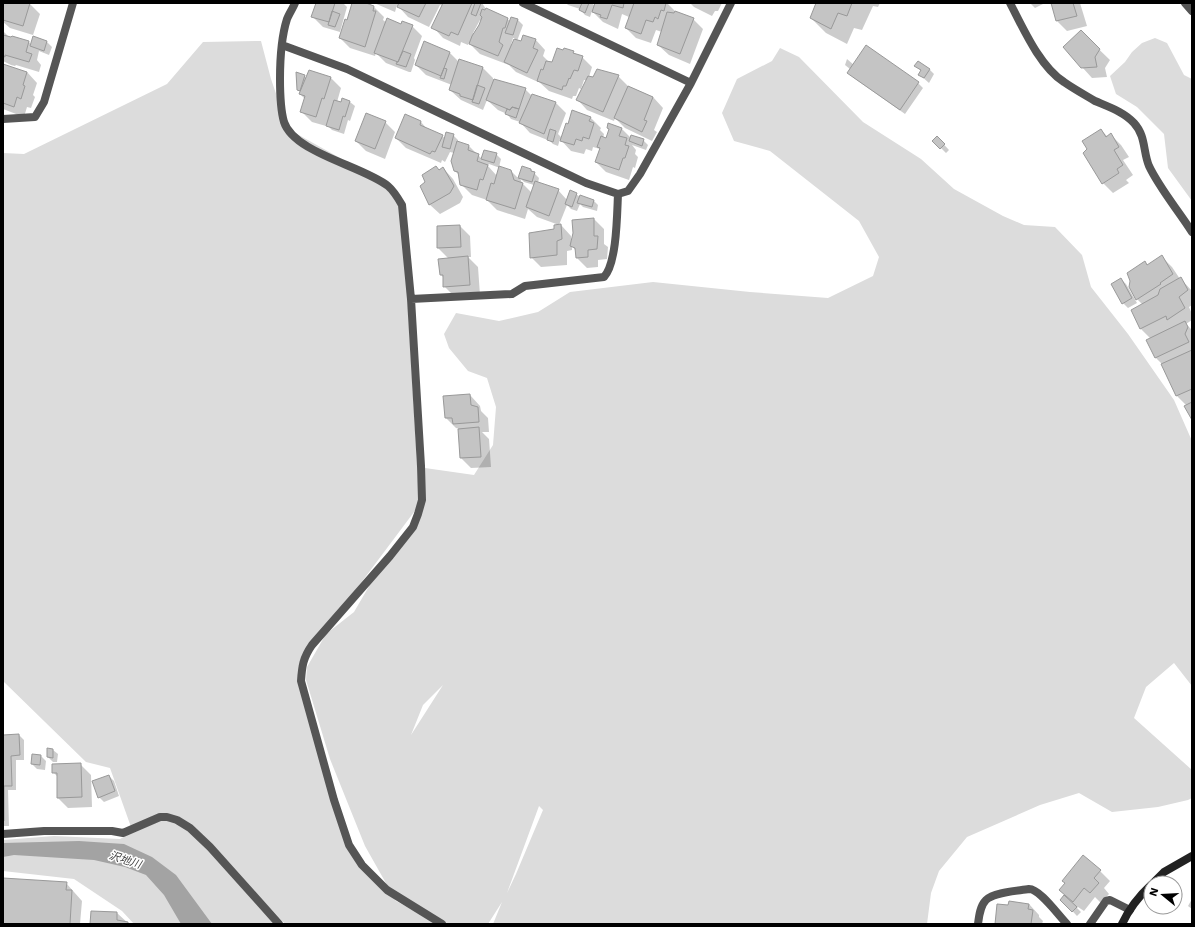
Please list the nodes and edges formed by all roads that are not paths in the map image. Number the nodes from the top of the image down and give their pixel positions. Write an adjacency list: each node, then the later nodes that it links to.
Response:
1 (73, 3): 10 (street)
2 (296, 3): 8 (street)
3 (523, 3): 9 (street)
4 (731, 3): 9 (street)
5 (1010, 3): 12 (street)
6 (1184, 3): 7 (street)
7 (1192, 12)
8 (282, 44): 11 (street); 13 (street)
9 (691, 84): 11 (street)
10 (3, 119)
11 (618, 194): 13 (street)
12 (1192, 232)
13 (411, 299): 20 (street)
14 (3, 834): 19 (street)
15 (1192, 856): 16 (street)
16 (1161, 875)
17 (1143, 893): 18 (street)
18 (1130, 910): 23 (street); 24 (street)
19 (279, 924)
20 (442, 924)
21 (978, 924): 22 (street)
22 (1067, 924)
23 (1090, 924)
24 (1122, 924)

